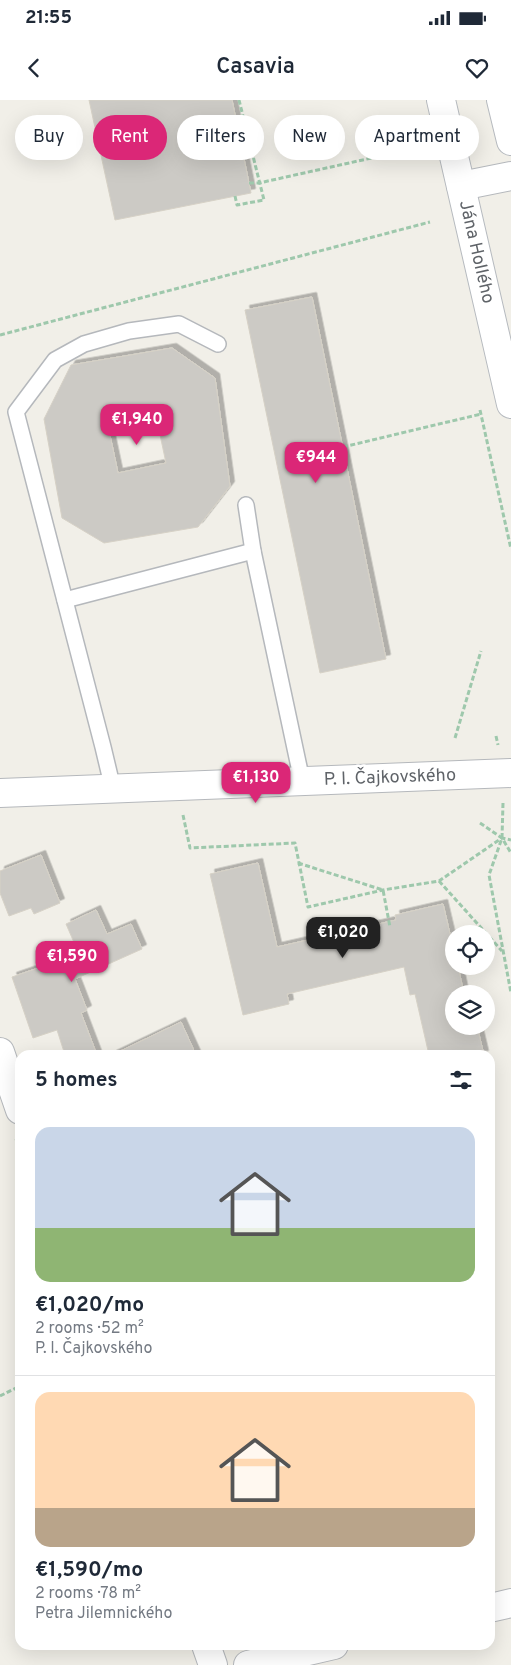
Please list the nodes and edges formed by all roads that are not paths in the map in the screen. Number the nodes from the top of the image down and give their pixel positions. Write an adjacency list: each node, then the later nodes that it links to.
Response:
1 (441, 100): 5 (street, Jána Hollého)
2 (501, 100): 3 (street)
3 (511, 141)
4 (511, 176): 5 (street)
5 (461, 186): 7 (street, Jána Hollého)
6 (218, 344): 11 (lane)
7 (507, 368): 8 (street, Jána Hollého)
8 (499, 409)
9 (246, 505): 10 (lane)
10 (254, 552): 11 (lane); 12 (lane)
11 (65, 600): 14 (lane)
12 (302, 781): 13 (street, P. I. Čajkovského); 14 (street, P. I. Čajkovského)
13 (507, 783)
14 (113, 789): 15 (street, P. I. Čajkovského)
15 (0, 793)
16 (0, 1052): 17 (street)
17 (15, 1096)
18 (511, 1603): 19 (street)
19 (495, 1607)
20 (208, 1650): 22 (street)
21 (312, 1650): 23 (street)
22 (213, 1665)
23 (248, 1665)

